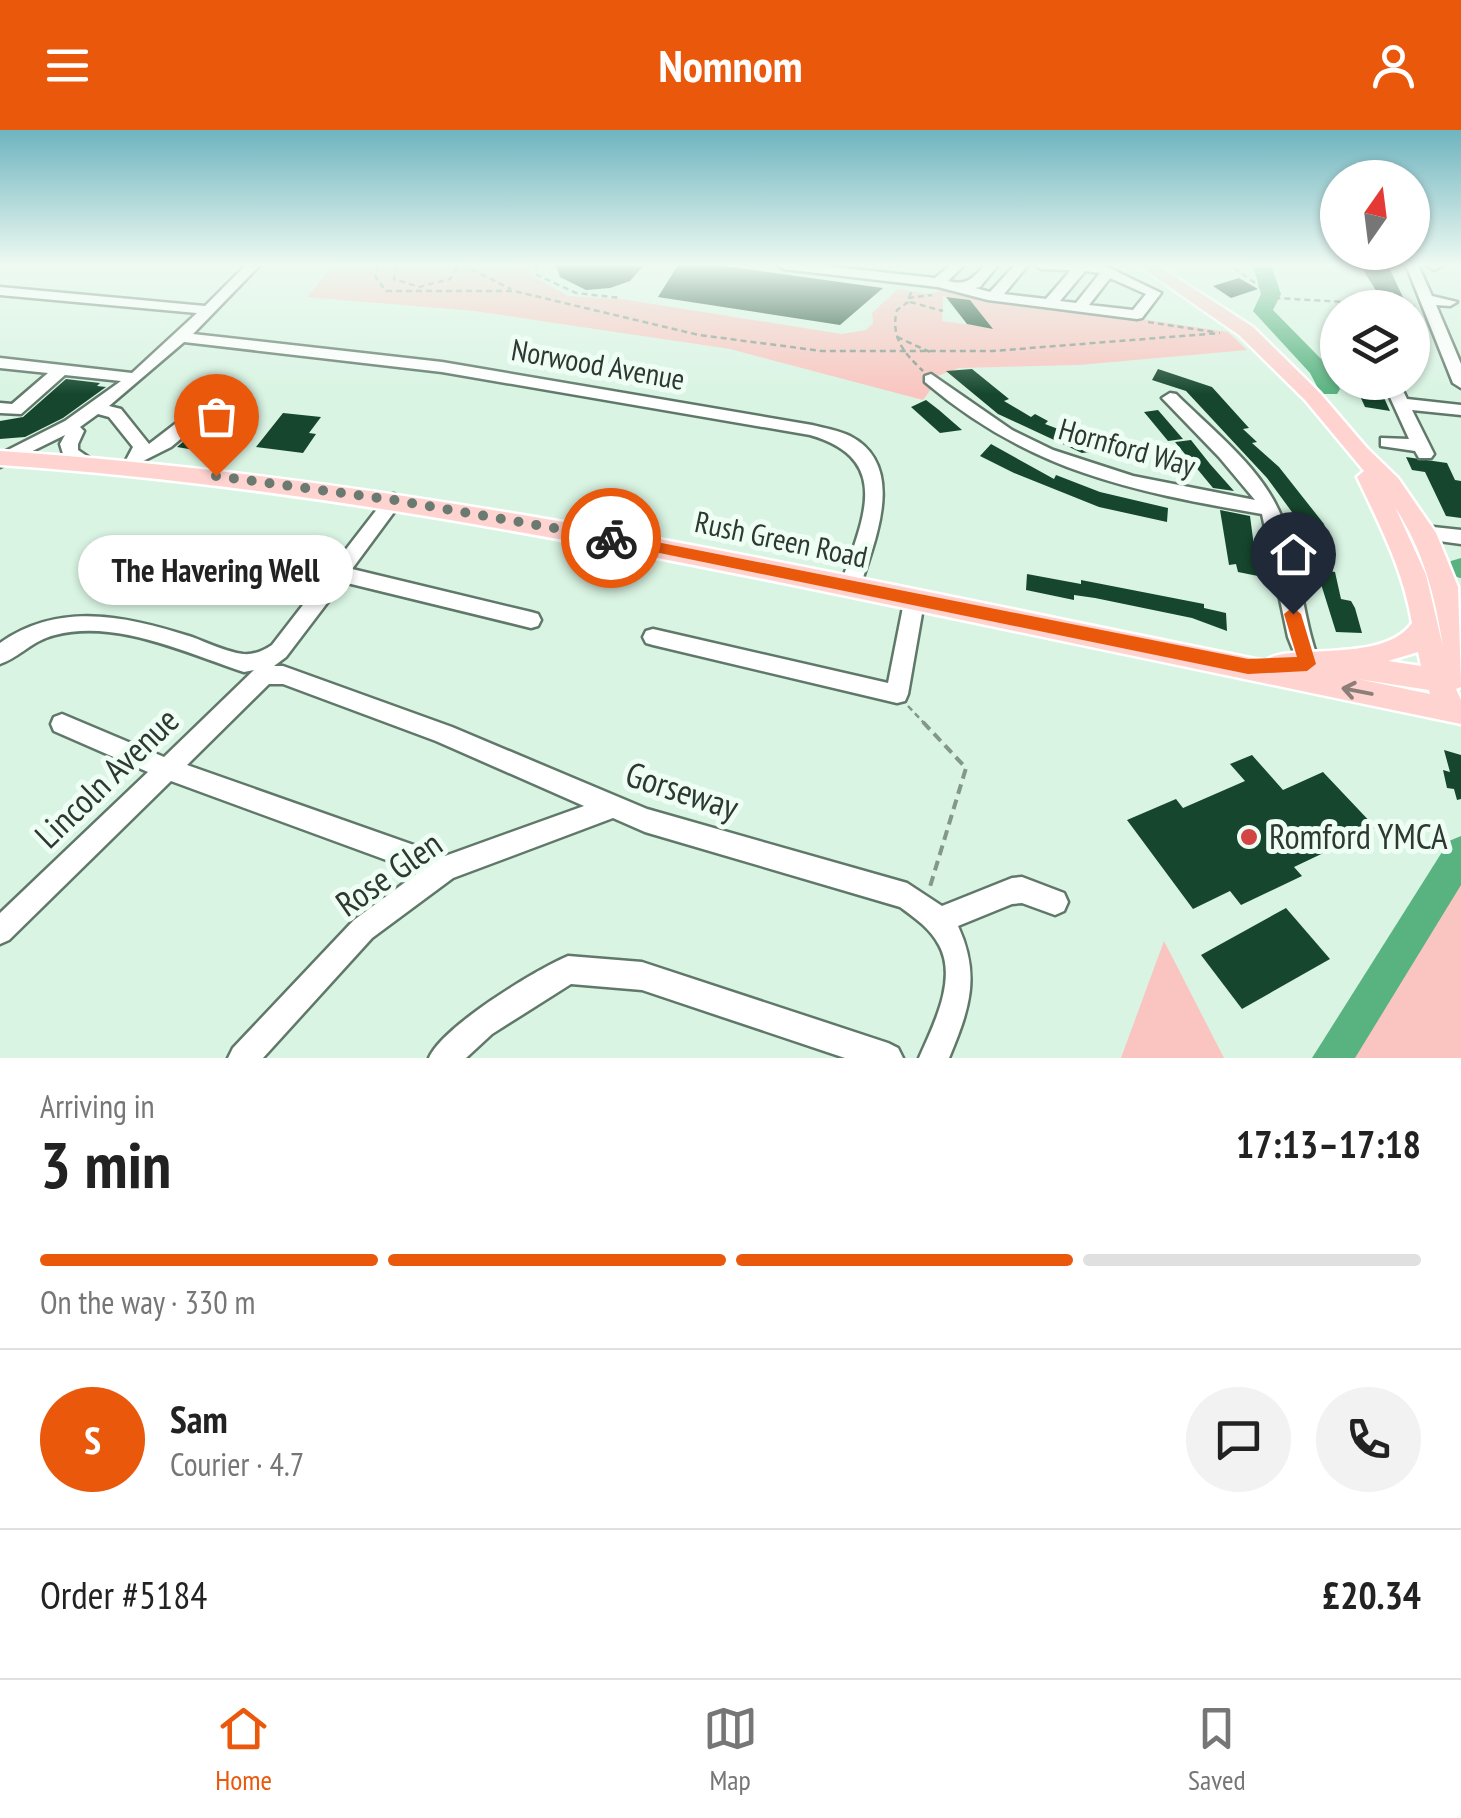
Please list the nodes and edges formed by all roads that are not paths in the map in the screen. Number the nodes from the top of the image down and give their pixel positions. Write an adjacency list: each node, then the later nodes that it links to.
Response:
1 (188, 308): 6 (street)
2 (1090, 308): 7 (street)
3 (1112, 308): 7 (street)
4 (1143, 308): 7 (street)
5 (1213, 308): 27 (main road)
6 (206, 310): 9 (street)
7 (1110, 311)
8 (1430, 313): 12 (street)
9 (178, 337): 13 (street); 37 (street, Norwood Avenue)
10 (0, 363): 11 (street)
11 (61, 370): 13 (street); 18 (street)
12 (1459, 373)
13 (135, 378): 19 (street)
14 (931, 379): 32 (street, Hornford Way)
15 (1170, 398): 32 (street)
16 (1399, 400): 17 (street)
17 (1400, 403): 21 (street); 23 (street)
18 (0, 408)
19 (99, 408): 24 (street); 26 (street); 28 (street)
20 (208, 408): 28 (street)
21 (1461, 410)
22 (1388, 420): 23 (street)
23 (1410, 423): 25 (street)
24 (76, 431): 26 (street); 30 (street)
25 (1386, 442)
26 (36, 452): 29 (main road, Rush Green Road); 30 (main road, Rush Green Road)
27 (1359, 454): 33 (main road); 35 (main road)
28 (134, 462): 30 (main road, Rush Green Road); 31 (main road, Rush Green Road)
29 (1, 464)
30 (92, 465)
31 (394, 500): 36 (street, Lincoln Avenue); 37 (main road, Rush Green Road)
32 (1270, 509): 44 (street)
33 (1424, 533): 34 (street); 35 (main road); 45 (main road)
34 (1461, 537)
35 (1408, 554): 40 (main road)
36 (336, 573): 39 (street); 43 (street, Lincoln Avenue)
37 (850, 587): 38 (main road, Rush Green Road)
38 (914, 602): 41 (street); 44 (main road, Rush Green Road)
39 (531, 620)
40 (1426, 624): 44 (main road, Rush Green Road); 45 (main road)
41 (653, 638)
42 (0, 655): 43 (street, Gorseway)
43 (265, 668): 47 (street, Lincoln Avenue); 48 (street, Gorseway)
44 (1318, 670): 45 (main road, Rush Green Road)
45 (1456, 683)
46 (62, 724): 47 (street)
47 (167, 769): 49 (street); 52 (street, Lincoln Avenue)
48 (614, 806): 49 (street, Rose Glen); 51 (street, Gorseway)
49 (444, 868): 53 (street, Rose Glen)
50 (1056, 902): 51 (street)
51 (931, 915): 56 (street)
52 (0, 931)
53 (243, 1058)
54 (444, 1058): 55 (street)
55 (888, 1058)
56 (934, 1058)

